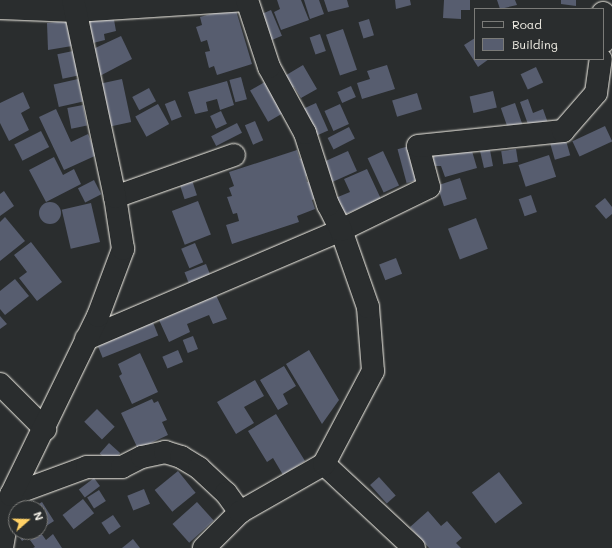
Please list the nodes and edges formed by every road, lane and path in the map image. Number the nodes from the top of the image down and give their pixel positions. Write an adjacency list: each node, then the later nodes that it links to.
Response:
1 (247, 0): 2 (street); 7 (street)
2 (74, 6): 3 (street); 6 (street)
3 (0, 8)
4 (601, 60): 7 (street)
5 (234, 155): 6 (street)
6 (115, 197): 8 (street)
7 (342, 230): 8 (street); 11 (street)
8 (86, 339): 10 (street)
9 (0, 384): 10 (street)
10 (46, 428): 12 (street)
11 (324, 464): 13 (street); 16 (street)
12 (11, 495): 13 (street); 14 (street)
13 (240, 512): 15 (street)
14 (2, 548)
15 (204, 548)
16 (414, 548)

